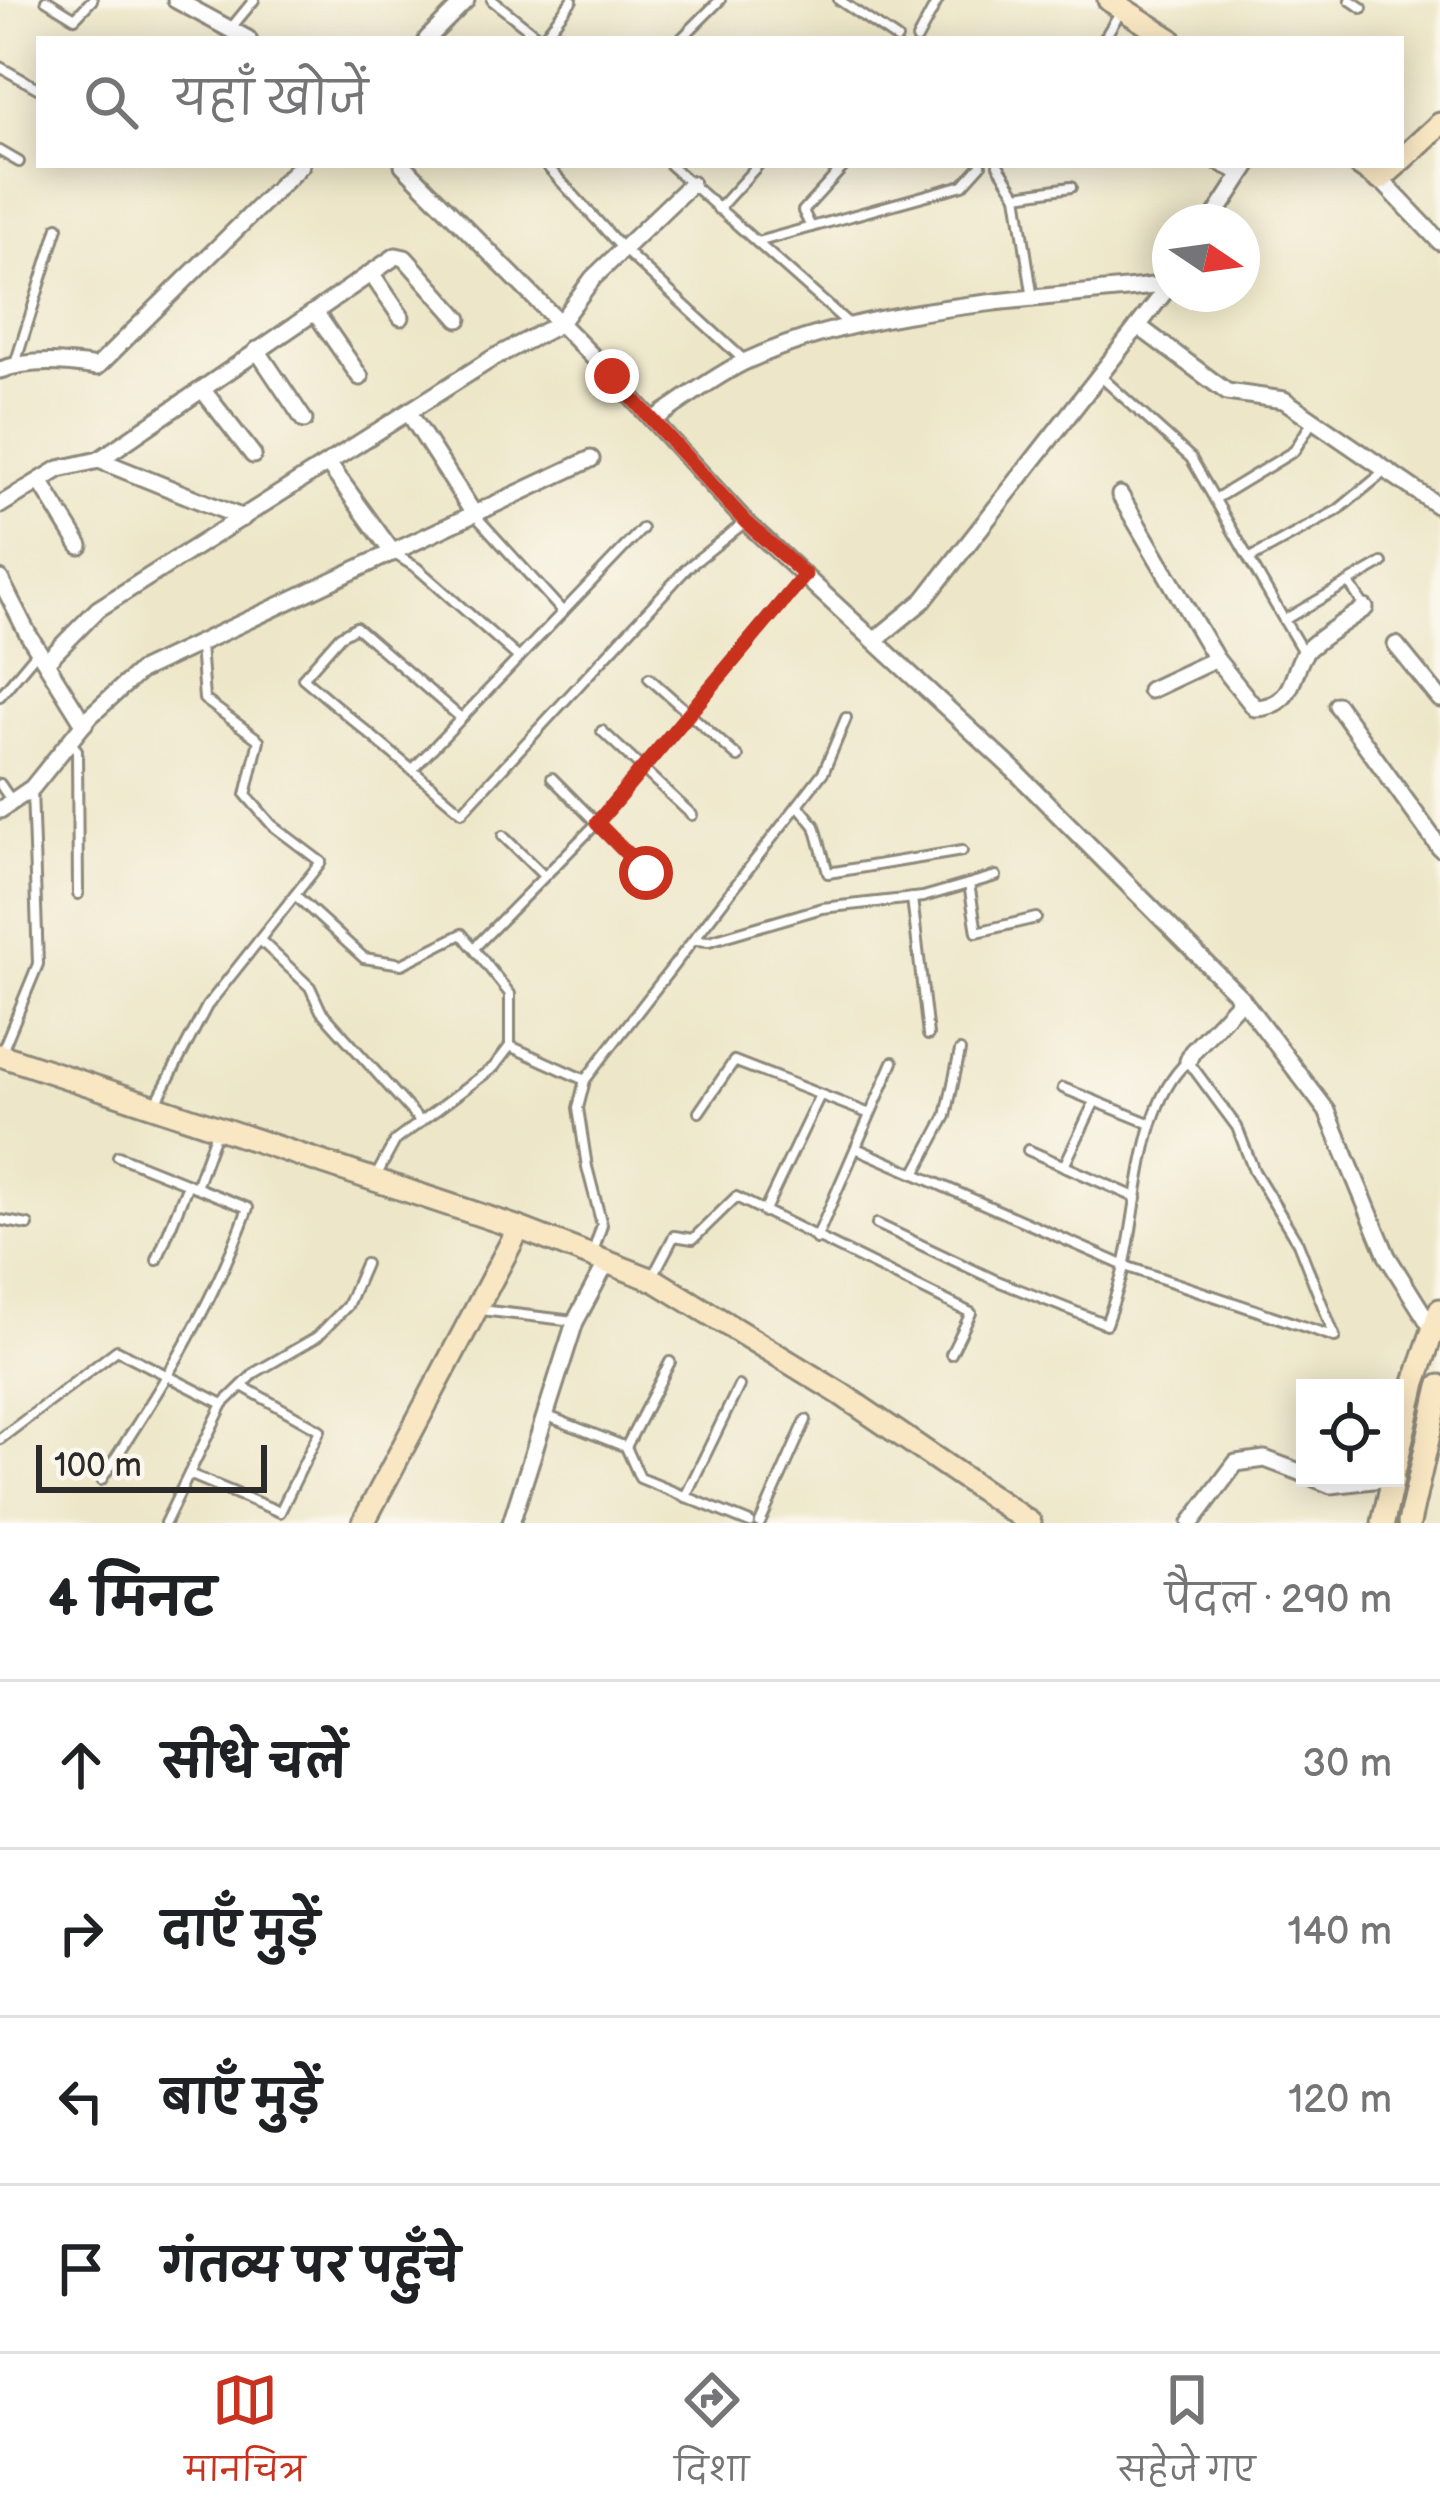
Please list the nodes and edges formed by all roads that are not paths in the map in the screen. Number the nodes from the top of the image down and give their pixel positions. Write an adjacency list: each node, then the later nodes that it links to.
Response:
1 (46, 0): 2 (lane)
2 (92, 0)
3 (176, 0): 14 (street)
4 (254, 0): 14 (lane)
5 (466, 0): 16 (street)
6 (492, 0): 17 (lane)
7 (572, 0): 18 (lane)
8 (720, 0): 19 (lane)
9 (839, 0): 20 (lane)
10 (938, 0): 21 (lane)
11 (1350, 0): 13 (lane)
12 (1116, 4): 22 (lane); 23 (street)
13 (1362, 8)
14 (232, 28): 15 (street)
15 (244, 36)
16 (430, 36)
17 (538, 36)
18 (544, 36)
19 (684, 36)
20 (893, 36)
21 (921, 36)
22 (1105, 36)
23 (1165, 36)
24 (0, 67): 25 (lane)
25 (36, 87)
26 (1440, 124): 28 (street)
27 (0, 151): 29 (lane)
28 (1404, 157)
29 (19, 162)
30 (298, 168): 62 (street)
31 (412, 168): 57 (street)
32 (548, 168): 49 (lane)
33 (673, 168): 40 (lane)
34 (755, 168): 44 (lane)
35 (842, 168): 46 (lane)
36 (978, 168): 46 (lane)
37 (1000, 168): 42 (lane)
38 (1392, 168): 47 (street)
39 (1243, 173): 43 (street)
40 (691, 184): 44 (lane); 49 (street)
41 (1071, 187): 42 (lane)
42 (1018, 195): 52 (lane)
43 (1223, 204)
44 (718, 208): 48 (lane)
45 (58, 227): 62 (lane)
46 (811, 227): 48 (lane)
47 (1439, 239)
48 (756, 243): 59 (lane)
49 (622, 248): 57 (street); 61 (lane)
50 (371, 273): 54 (street); 55 (street); 56 (street)
51 (1152, 286): 52 (street)
52 (1033, 300): 59 (street)
53 (1152, 308): 58 (street)
54 (315, 312): 60 (street); 64 (street)
55 (400, 316)
56 (458, 319)
57 (559, 324): 66 (street); 68 (street)
58 (1138, 326): 63 (street); 69 (street)
59 (853, 327): 61 (street)
60 (257, 350): 65 (street); 67 (street)
61 (745, 362): 68 (street)
62 (7, 368)
63 (1099, 376): 77 (lane); 94 (street)
64 (360, 377)
65 (202, 389): 70 (street); 72 (street)
66 (409, 413): 73 (street); 80 (street)
67 (304, 420)
68 (652, 420): 82 (street)
69 (1312, 422): 74 (street); 77 (lane)
70 (253, 455)
71 (591, 459): 80 (street)
72 (99, 460): 75 (street); 81 (street)
73 (329, 465): 81 (street); 85 (street)
74 (1386, 470): 79 (street); 86 (lane)
75 (40, 481): 78 (street); 84 (street)
76 (1120, 495): 100 (street)
77 (1215, 499): 86 (lane)
78 (0, 505)
79 (1440, 507)
80 (474, 514): 85 (street); 92 (lane)
81 (243, 518): 98 (street)
82 (746, 522): 88 (street); 114 (lane)
83 (642, 529): 92 (lane)
84 (80, 546)
85 (393, 553): 95 (street); 99 (lane)
86 (1249, 559): 93 (lane)
87 (1382, 563): 90 (lane)
88 (805, 575): 94 (street); 106 (lane)
89 (0, 579): 98 (street)
90 (1349, 583): 91 (lane); 93 (lane)
91 (1365, 608): 97 (street)
92 (563, 611): 99 (lane)
93 (1284, 620): 97 (lane)
94 (875, 640): 136 (street)
95 (200, 644): 109 (street); 130 (lane)
96 (1396, 645): 104 (street)
97 (1303, 652): 100 (street)
98 (42, 656): 103 (lane); 109 (street)
99 (519, 658): 107 (lane)
100 (1216, 659): 102 (street)
101 (649, 678): 106 (lane)
102 (1150, 690)
103 (0, 696)
104 (1440, 699)
105 (1337, 705): 123 (street)
106 (688, 712): 112 (lane); 113 (lane)
107 (461, 718): 114 (lane); 114 (lane)
108 (846, 718): 118 (lane)
109 (84, 724): 111 (street)
110 (602, 730): 113 (lane)
111 (70, 742): 117 (street); 129 (lane)
112 (738, 757)
113 (642, 768): 120 (lane); 121 (lane)
114 (412, 770)
115 (552, 778): 121 (lane)
116 (0, 784): 119 (lane)
117 (32, 788): 119 (street); 140 (lane)
118 (797, 805): 124 (lane); 134 (lane)
119 (6, 806)
120 (692, 815)
121 (597, 823): 125 (lane); 126 (lane)
122 (503, 836): 126 (lane)
123 (1440, 848)
124 (962, 851)
125 (646, 873)
126 (544, 876): 135 (lane)
127 (996, 876): 128 (lane)
128 (969, 884): 131 (lane); 132 (lane)
129 (78, 894)
130 (295, 895): 133 (lane); 135 (lane)
131 (913, 898): 134 (lane); 137 (lane)
132 (1036, 918)
133 (260, 940): 147 (lane); 150 (lane)
134 (693, 940): 143 (lane)
135 (473, 948): 138 (lane)
136 (1243, 999): 142 (street); 173 (street)
137 (928, 1035)
138 (510, 1046): 143 (lane); 150 (lane)
139 (960, 1051): 157 (lane)
140 (0, 1055): 147 (street)
141 (893, 1061): 149 (lane)
142 (1188, 1061): 151 (lane); 170 (lane)
143 (585, 1080): 167 (lane)
144 (1063, 1088): 146 (lane)
145 (820, 1095): 148 (lane); 149 (lane); 161 (lane)
146 (1095, 1101): 151 (lane); 156 (lane)
147 (155, 1106): 152 (street)
148 (699, 1112)
149 (870, 1114): 153 (lane)
150 (421, 1123): 158 (lane)
151 (1151, 1124): 160 (lane)
152 (218, 1127): 158 (street); 159 (lane)
153 (856, 1148): 157 (lane); 166 (lane)
154 (1028, 1150): 156 (lane)
155 (118, 1156): 159 (lane)
156 (1064, 1166): 160 (lane)
157 (915, 1174): 170 (lane)
158 (374, 1179): 165 (street)
159 (192, 1186): 168 (lane); 177 (lane)
160 (1137, 1198): 170 (lane)
161 (764, 1212): 166 (lane); 171 (lane)
162 (0, 1220): 164 (lane)
163 (877, 1224): 170 (lane)
164 (28, 1226)
165 (519, 1228): 167 (street); 172 (street)
166 (816, 1239): 175 (lane)
167 (600, 1259): 171 (street); 174 (street)
168 (158, 1260)
169 (365, 1264): 178 (lane)
170 (1125, 1266)
171 (652, 1280): 197 (street)
172 (476, 1309): 174 (lane); 193 (street)
173 (1436, 1319): 184 (street)
174 (575, 1322): 182 (street)
175 (951, 1354)
176 (670, 1362): 186 (lane)
177 (170, 1377): 181 (lane); 185 (lane); 189 (lane)
178 (242, 1386): 181 (lane); 188 (lane)
179 (739, 1386): 191 (lane)
180 (1440, 1386): 200 (street)
181 (223, 1404): 188 (lane)
182 (543, 1414): 186 (lane); 194 (street)
183 (806, 1420): 196 (lane)
184 (1404, 1425)
185 (0, 1439)
186 (626, 1447): 191 (lane)
187 (1296, 1471): 198 (street)
188 (189, 1474): 192 (lane)
189 (101, 1480)
190 (1389, 1487): 199 (street)
191 (685, 1496): 195 (lane)
192 (165, 1523)
193 (363, 1523)
194 (511, 1523)
195 (750, 1523)
196 (760, 1523)
197 (1030, 1523)
198 (1191, 1523)
199 (1383, 1523)
200 (1409, 1523)

